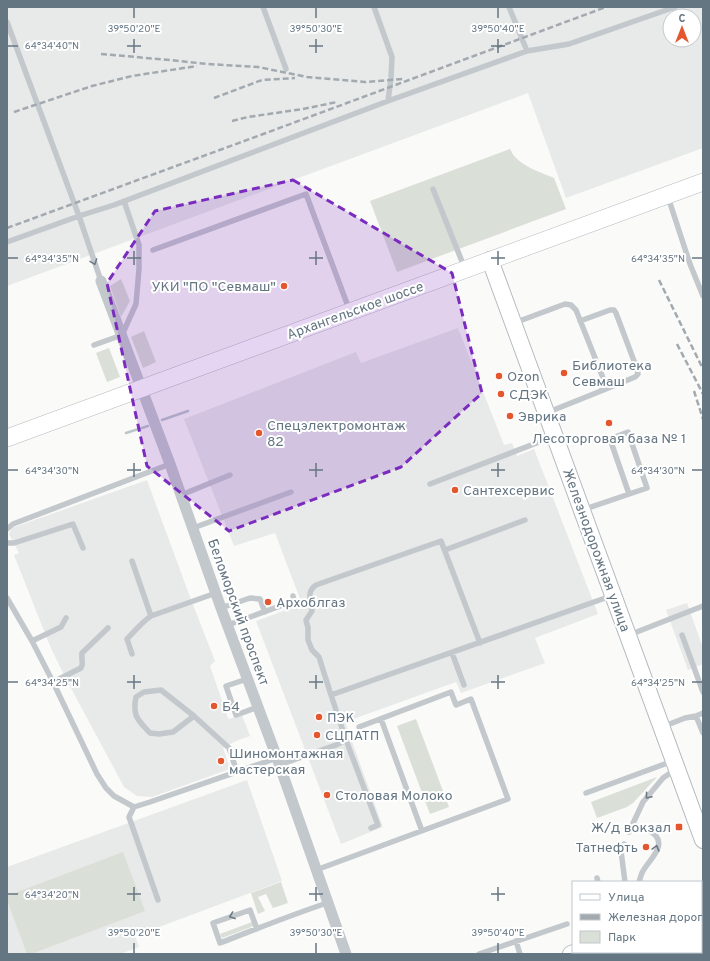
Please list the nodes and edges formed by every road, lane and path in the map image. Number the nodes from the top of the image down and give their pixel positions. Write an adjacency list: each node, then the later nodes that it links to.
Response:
1 (263, 7): 7 (lane)
2 (374, 7): 8 (lane)
3 (509, 7): 6 (lane)
4 (675, 7): 6 (lane)
5 (7, 22): 13 (lane)
6 (528, 51): 8 (lane)
7 (286, 69)
8 (388, 101): 12 (lane)
9 (703, 182): 11 (main road, Архангельское шоссе)
10 (433, 189): 17 (lane)
11 (667, 195): 16 (main road, Архангельское шоссе); 19 (lane)
12 (124, 201): 13 (lane); 23 (lane)
13 (79, 216): 14 (lane); 18 (lane, one-way to 18)
14 (7, 242)
15 (153, 250): 20 (lane)
16 (490, 260): 17 (main road, Архангельское шоссе); 22 (main road, Железнодорожная улица)
17 (465, 269): 20 (main road, Архангельское шоссе)
18 (101, 281): 23 (street, Беломорский проспект)
19 (703, 296)
20 (350, 312): 25 (main road, Архангельское шоссе)
21 (580, 321): 22 (lane); 26 (lane); 26 (lane)
22 (513, 323): 27 (main road, Железнодорожная улица)
23 (122, 335): 24 (lane); 25 (street, Беломорский проспект)
24 (94, 345)
25 (142, 388): 29 (main road, Архангельское шоссе); 30 (street, Беломорский проспект)
26 (601, 391): 27 (lane)
27 (546, 413): 28 (main road, Железнодорожная улица)
28 (555, 436): 32 (lane); 36 (main road, Железнодорожная улица)
29 (7, 438)
30 (170, 464): 35 (street, Беломорский проспект); 39 (lane)
31 (230, 475): 35 (lane)
32 (430, 484)
33 (291, 492): 38 (lane)
34 (628, 494): 34 (lane); 36 (lane)
35 (181, 495): 38 (street, Беломорский проспект)
36 (582, 510): 46 (main road, Железнодорожная улица)
37 (526, 520): 42 (lane)
38 (193, 528): 44 (street, Беломорский проспект)
39 (7, 529)
40 (7, 543): 41 (lane)
41 (83, 548)
42 (444, 550): 58 (lane); 65 (lane)
43 (132, 561): 51 (lane)
44 (216, 593): 49 (street, Беломорский проспект); 51 (lane)
45 (293, 596): 50 (lane)
46 (613, 596): 55 (main road, Железнодорожная улица); 58 (lane)
47 (7, 598): 57 (lane)
48 (703, 606): 55 (lane)
49 (221, 608): 50 (lane); 53 (street, Беломорский проспект)
50 (265, 612): 53 (lane)
51 (151, 616): 60 (lane)
52 (66, 618): 57 (lane)
53 (228, 625): 61 (street, Беломорский проспект)
54 (108, 628): 62 (lane)
55 (628, 635): 72 (main road, Железнодорожная улица)
56 (682, 635): 64 (lane)
57 (32, 641): 62 (lane)
58 (480, 642): 59 (lane)
59 (452, 653): 63 (lane); 65 (lane)
60 (132, 654)
61 (247, 679): 66 (street, Беломорский проспект); 66 (lane)
62 (53, 682): 79 (lane)
63 (464, 685)
64 (703, 692)
65 (331, 695): 74 (lane)
66 (258, 707): 75 (street, Беломорский проспект)
67 (703, 713): 69 (lane)
68 (194, 716): 68 (lane); 77 (lane)
69 (696, 716): 72 (lane); 73 (lane)
70 (381, 719): 71 (lane); 82 (lane); 82 (lane)
71 (359, 726)
72 (662, 727): 76 (main road, Железнодорожная улица)
73 (703, 733)
74 (346, 740): 75 (lane); 81 (lane)
75 (278, 762): 77 (lane); 86 (street, Беломорский проспект)
76 (675, 765): 78 (lane); 80 (lane, one-way to 80); 84 (main road, Железнодорожная улица)
77 (237, 772): 79 (lane)
78 (586, 793)
79 (134, 807): 89 (lane)
80 (633, 825): 83 (lane); 88 (lane, one-way to 80)
81 (371, 828)
82 (422, 831): 86 (lane)
83 (629, 832)
84 (703, 840)
85 (624, 844): 87 (lane)
86 (316, 870): 90 (street, Беломорский проспект)
87 (625, 881)
88 (639, 881)
89 (158, 900)
90 (327, 903): 92 (lane); 94 (street, Беломорский проспект)
91 (567, 924): 93 (lane)
92 (257, 929): 92 (lane, one-way to 92)
93 (516, 941): 95 (lane); 96 (lane)
94 (346, 954)
95 (479, 954)
96 (520, 954)

